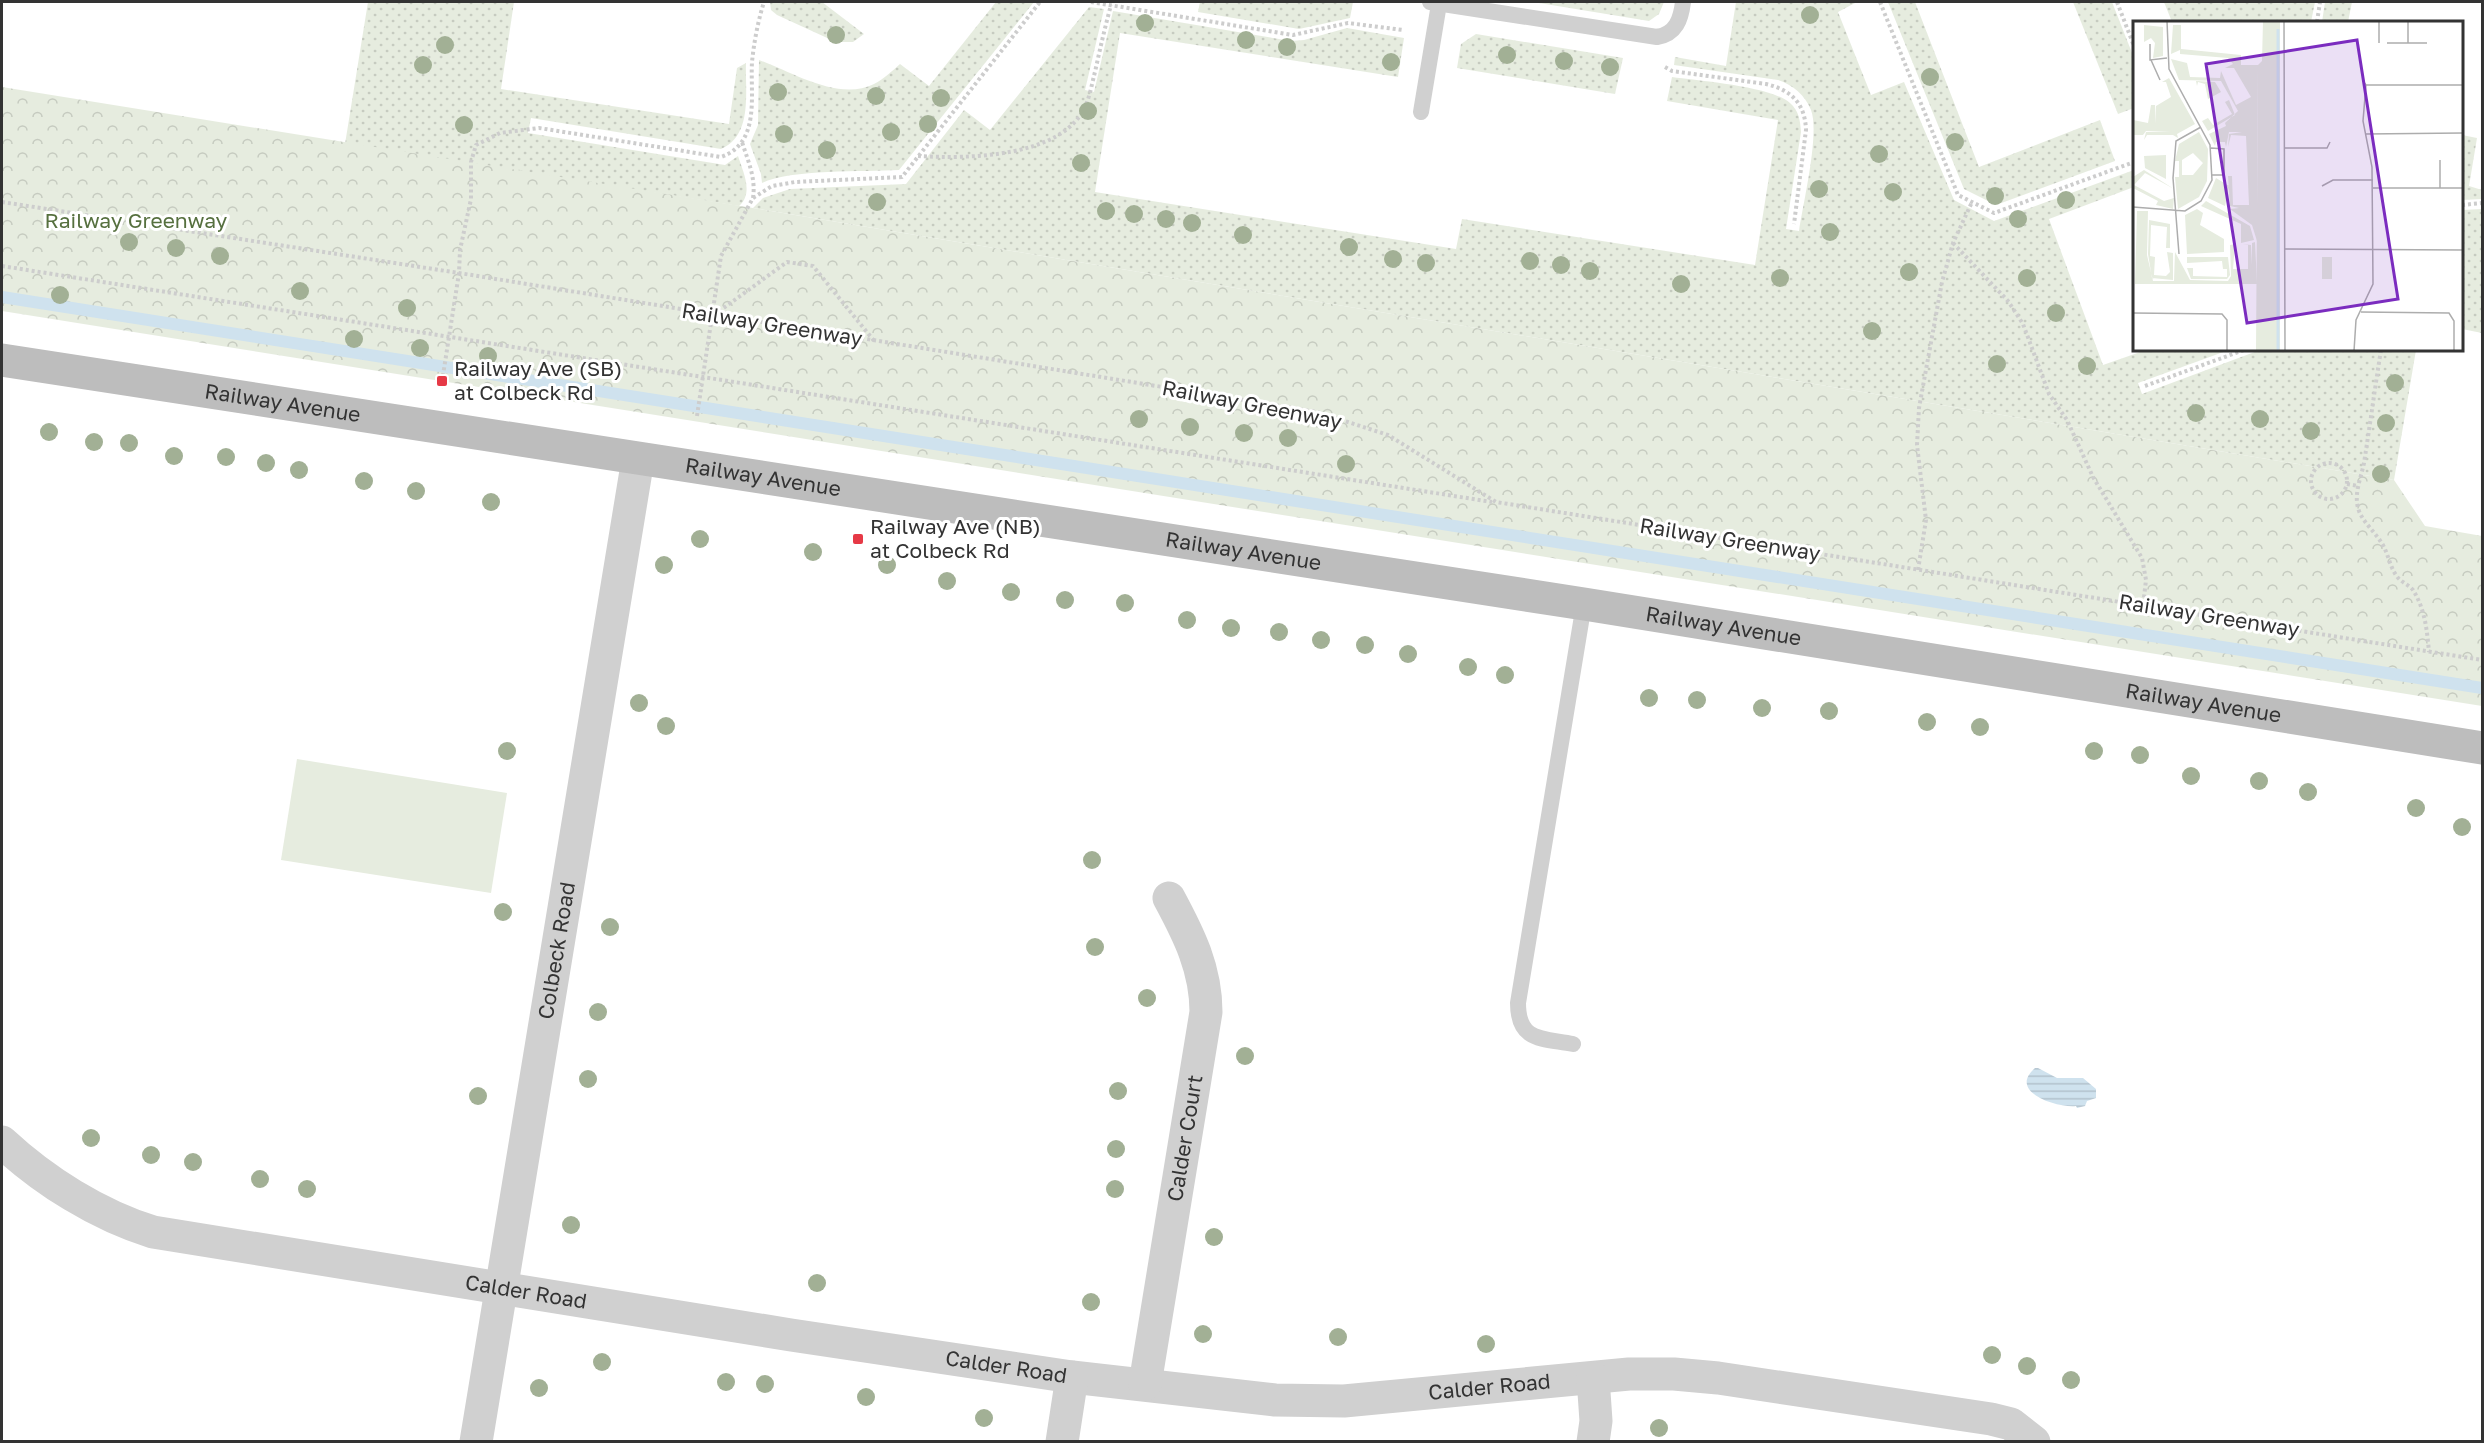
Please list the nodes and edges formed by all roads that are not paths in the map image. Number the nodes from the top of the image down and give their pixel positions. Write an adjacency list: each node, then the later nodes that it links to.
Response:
1 (1683, 2): 2 (lane)
2 (1435, 3): 3 (lane)
3 (1421, 112)
4 (2, 360): 5 (main road, Railway Avenue)
5 (638, 459): 6 (main road, Railway Avenue); 11 (street, Colbeck Road)
6 (1584, 604): 7 (main road, Railway Avenue); 9 (lane)
7 (2482, 748)
8 (1170, 898): 14 (street, Calder Court)
9 (1573, 1044)
10 (2, 1142): 11 (street, Calder Road)
11 (502, 1287): 12 (street, Calder Road); 15 (street, Colbeck Road)
12 (1072, 1377): 14 (street, Calder Road); 16 (street)
13 (1593, 1378): 14 (street, Calder Road); 17 (street); 18 (street, Calder Road)
14 (1145, 1384)
15 (476, 1442)
16 (1062, 1442)
17 (1593, 1442)
18 (2034, 1442)

